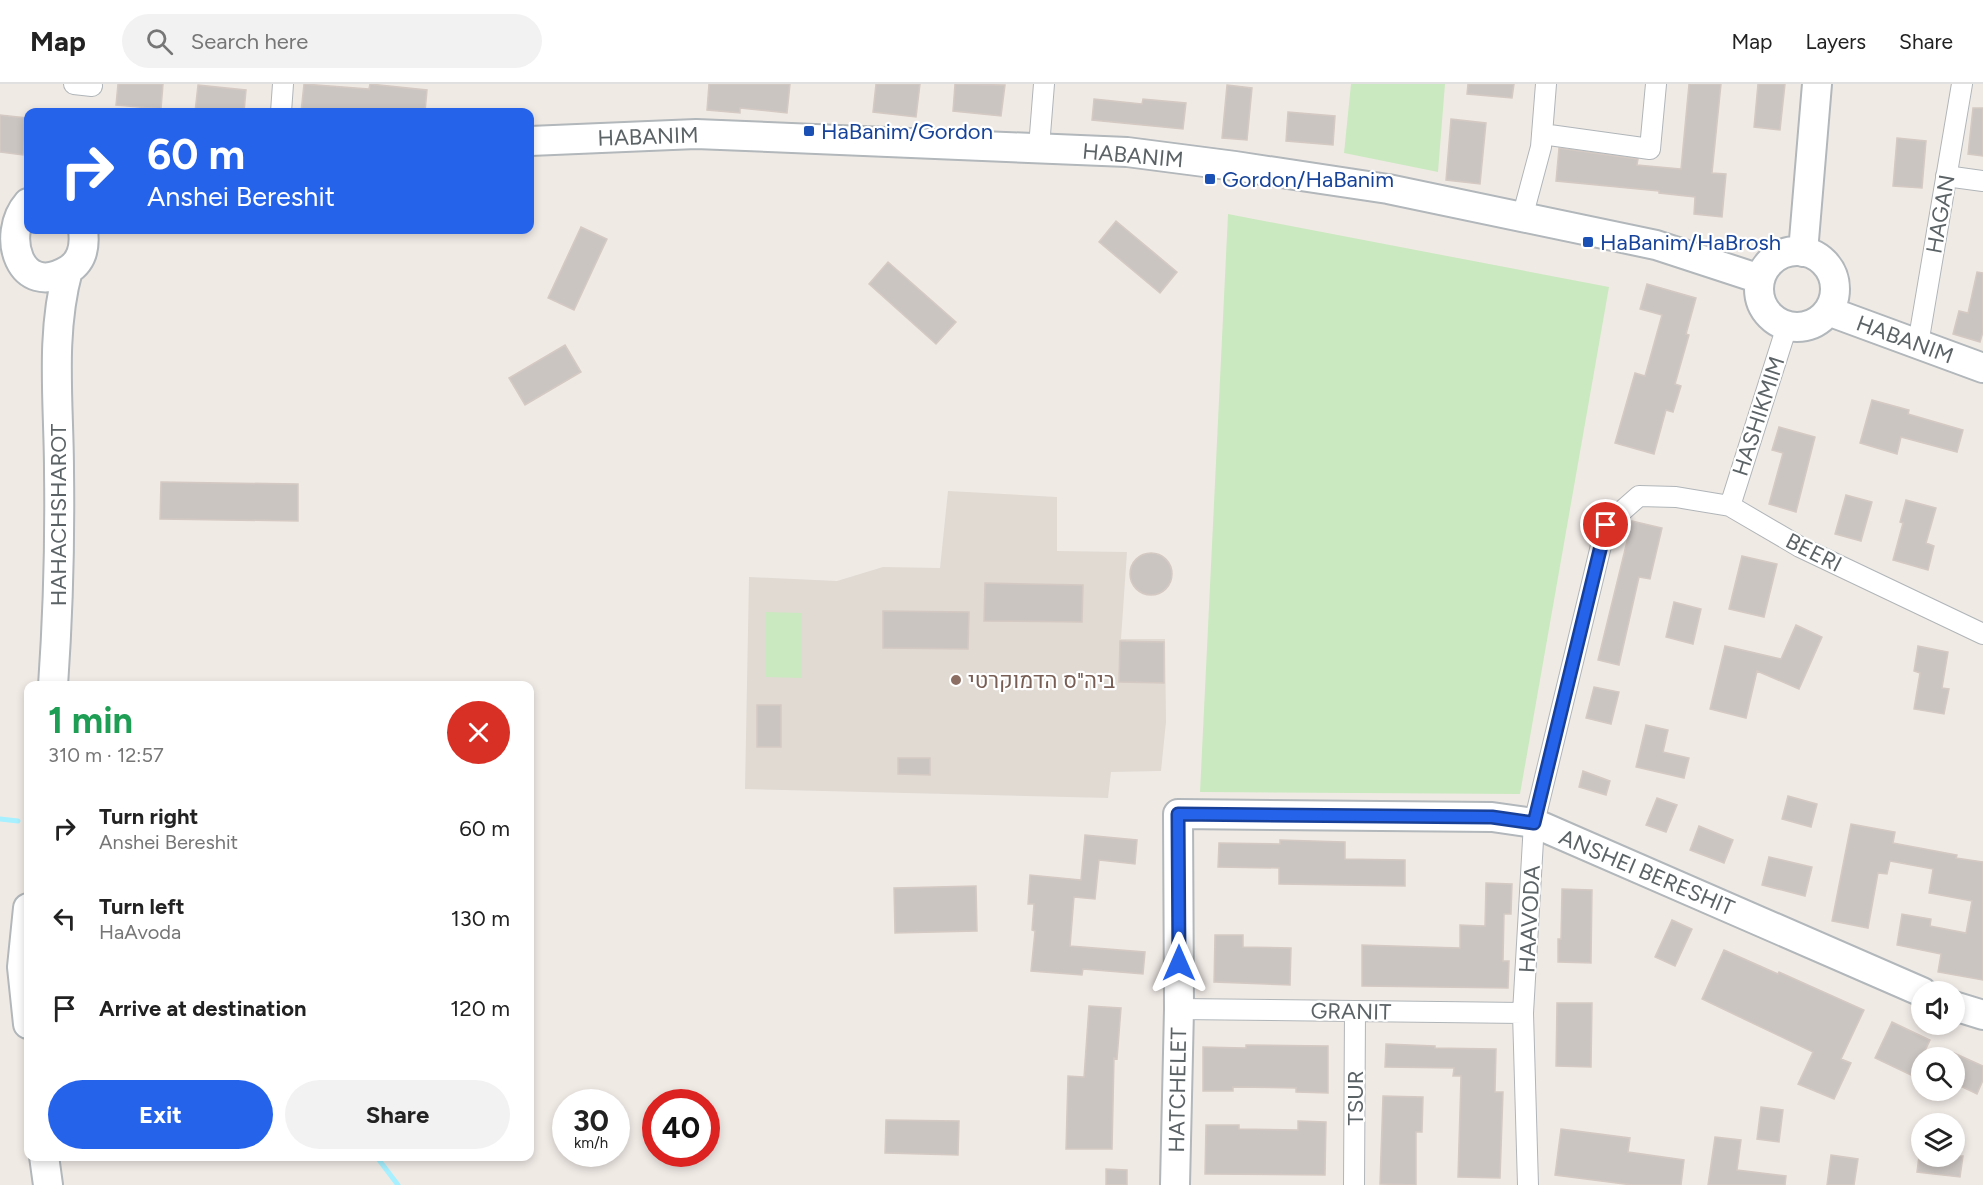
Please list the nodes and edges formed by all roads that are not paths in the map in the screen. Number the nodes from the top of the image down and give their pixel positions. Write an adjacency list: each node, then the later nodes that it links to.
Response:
1 (283, 84): 7 (street)
2 (1044, 84): 10 (street)
3 (1546, 84): 8 (street)
4 (1656, 84): 8 (street)
5 (1817, 84): 17 (street)
6 (1962, 84): 11 (street, HAGAN)
7 (281, 108)
8 (1542, 134): 14 (street)
9 (534, 141): 10 (street, HABANIM)
10 (1039, 147): 14 (street, HABANIM)
11 (1946, 176): 12 (street); 24 (street, HAGAN)
12 (1983, 181)
13 (14, 212): 16 (street)
14 (1522, 218): 20 (street, HABANIM)
15 (86, 234): 18 (street, HAHACHSHAROT)
16 (5, 252): 19 (street)
17 (1803, 252): 20 (street); 21 (street)
18 (68, 270): 19 (street); 23 (street, HAHACHSHAROT)
19 (33, 276): 23 (street, HAHACHSHAROT)
20 (1760, 279): 22 (street)
21 (1828, 311): 22 (street); 24 (street, HABANIM)
22 (1787, 326): 27 (street, HASHIKMIM)
23 (57, 344): 29 (street, HAHACHSHAROT)
24 (1918, 344): 25 (street, HABANIM)
25 (1983, 368)
26 (1639, 496): 27 (street, BEERI); 31 (street, HAAVODA)
27 (1730, 506): 28 (street, BEERI)
28 (1983, 634)
29 (53, 681)
30 (1178, 814): 31 (street, ANSHEI BERESHIT); 35 (street, HATCHELET)
31 (1534, 823): 34 (street, ANSHEI BERESHIT); 38 (street, HAAVODA)
32 (24, 947): 33 (street)
33 (24, 986)
34 (1911, 987)
35 (1179, 1009): 37 (street, GRANIT); 42 (street, HATCHELET)
36 (1965, 1009): 39 (street)
37 (1355, 1011): 38 (street, GRANIT); 43 (street, TSUR)
38 (1523, 1013): 44 (street, HAAVODA)
39 (1983, 1015)
40 (45, 1161): 41 (street)
41 (48, 1185)
42 (1175, 1185)
43 (1354, 1185)
44 (1528, 1185)

